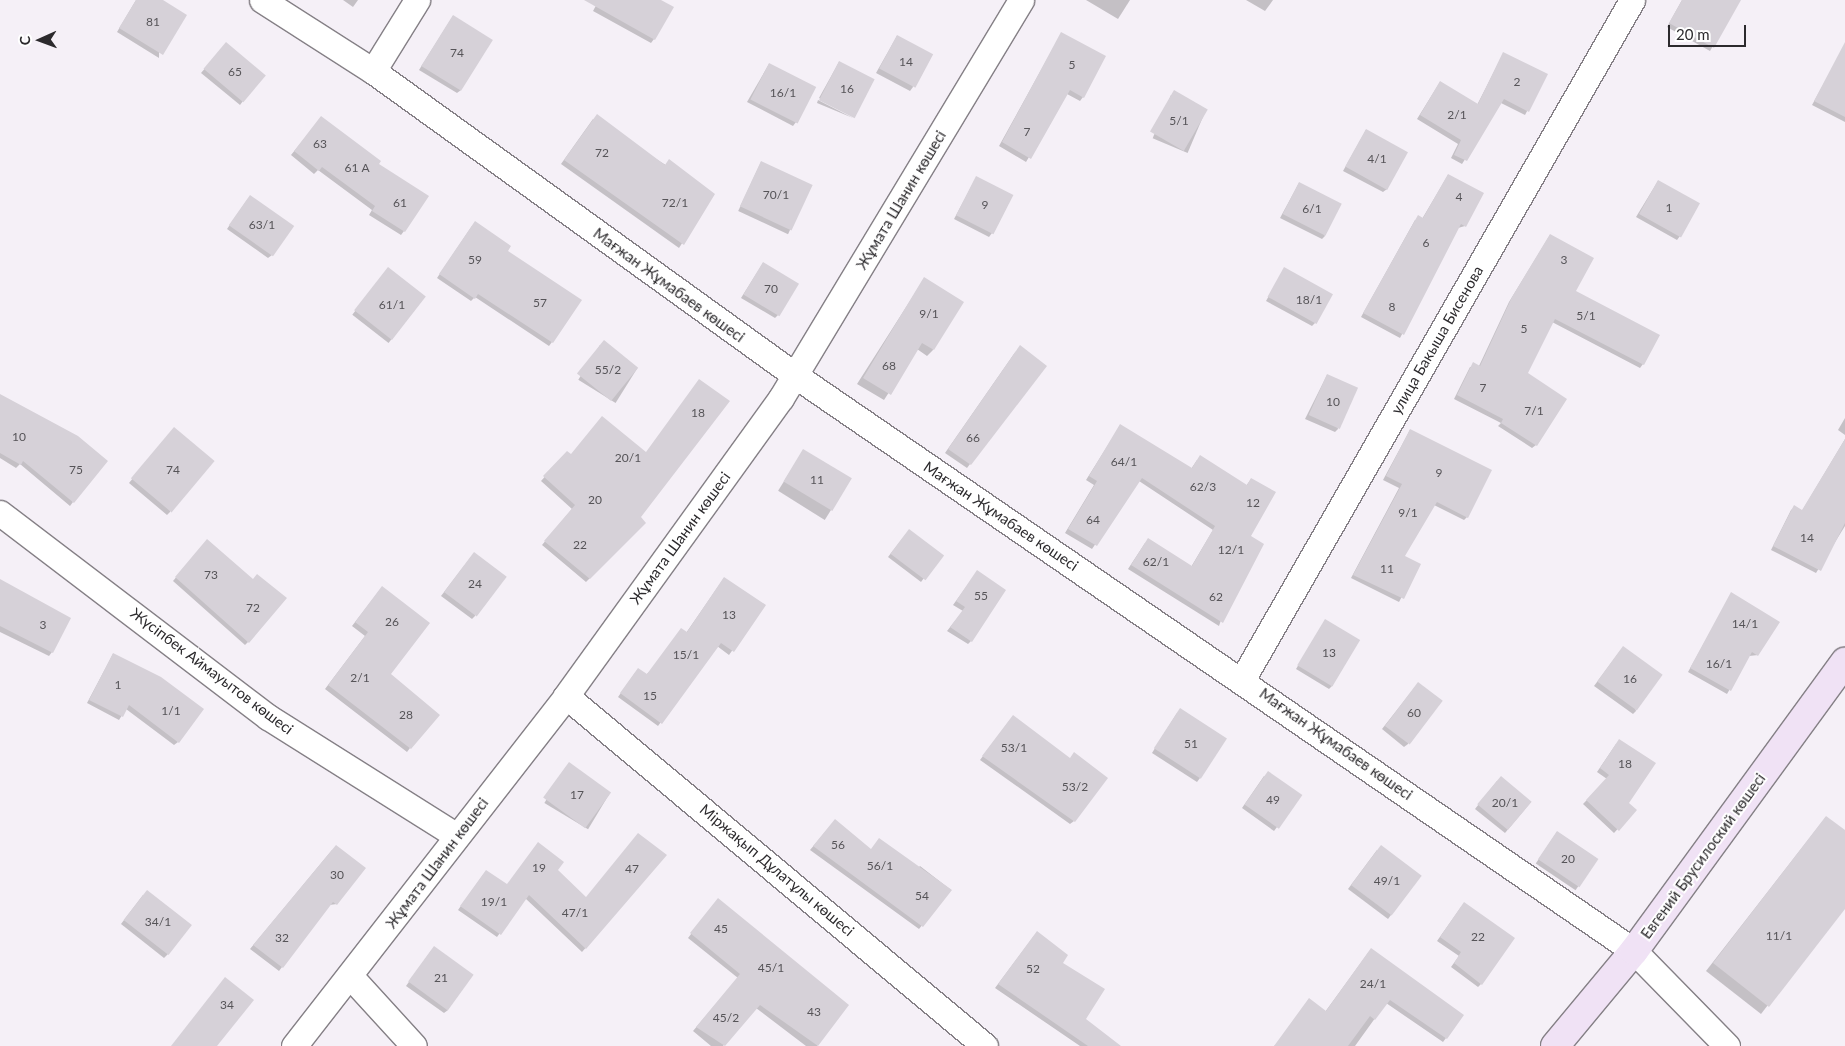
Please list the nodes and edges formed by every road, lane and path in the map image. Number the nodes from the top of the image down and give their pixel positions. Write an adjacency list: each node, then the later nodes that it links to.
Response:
1 (262, 0): 5 (street, Мағжан Жұмабаев көшесі)
2 (417, 0): 5 (street)
3 (1021, 0): 6 (street, Жұмата Шанин көшесі)
4 (1632, 0): 9 (street, улица Бакыша Бисенова)
5 (372, 71): 6 (street, Мағжан Жұмабаев көшесі)
6 (796, 376): 9 (street, Мағжан Жұмабаев көшесі); 10 (street, Жұмата Шанин көшесі)
7 (0, 513): 11 (street, Жүсіпбек Аймауытов көшесі)
8 (1845, 662): 12 (main road, Евгений Брусилоский көшесі)
9 (1242, 680): 12 (street, Мағжан Жұмабаев көшесі)
10 (566, 696): 11 (street, Жұмата Шанин көшесі); 16 (street, Міржақып Дұлатұлы көшесі)
11 (457, 836): 13 (street, Жұмата Шанин көшесі)
12 (1634, 951): 17 (main road, Евгений Брусилоский көшесі); 18 (street, Мағжан Жұмабаев көшесі)
13 (351, 977): 14 (street, Жұмата Шанин көшесі); 15 (street)
14 (294, 1046)
15 (414, 1046)
16 (985, 1046)
17 (1555, 1046)
18 (1727, 1046)

